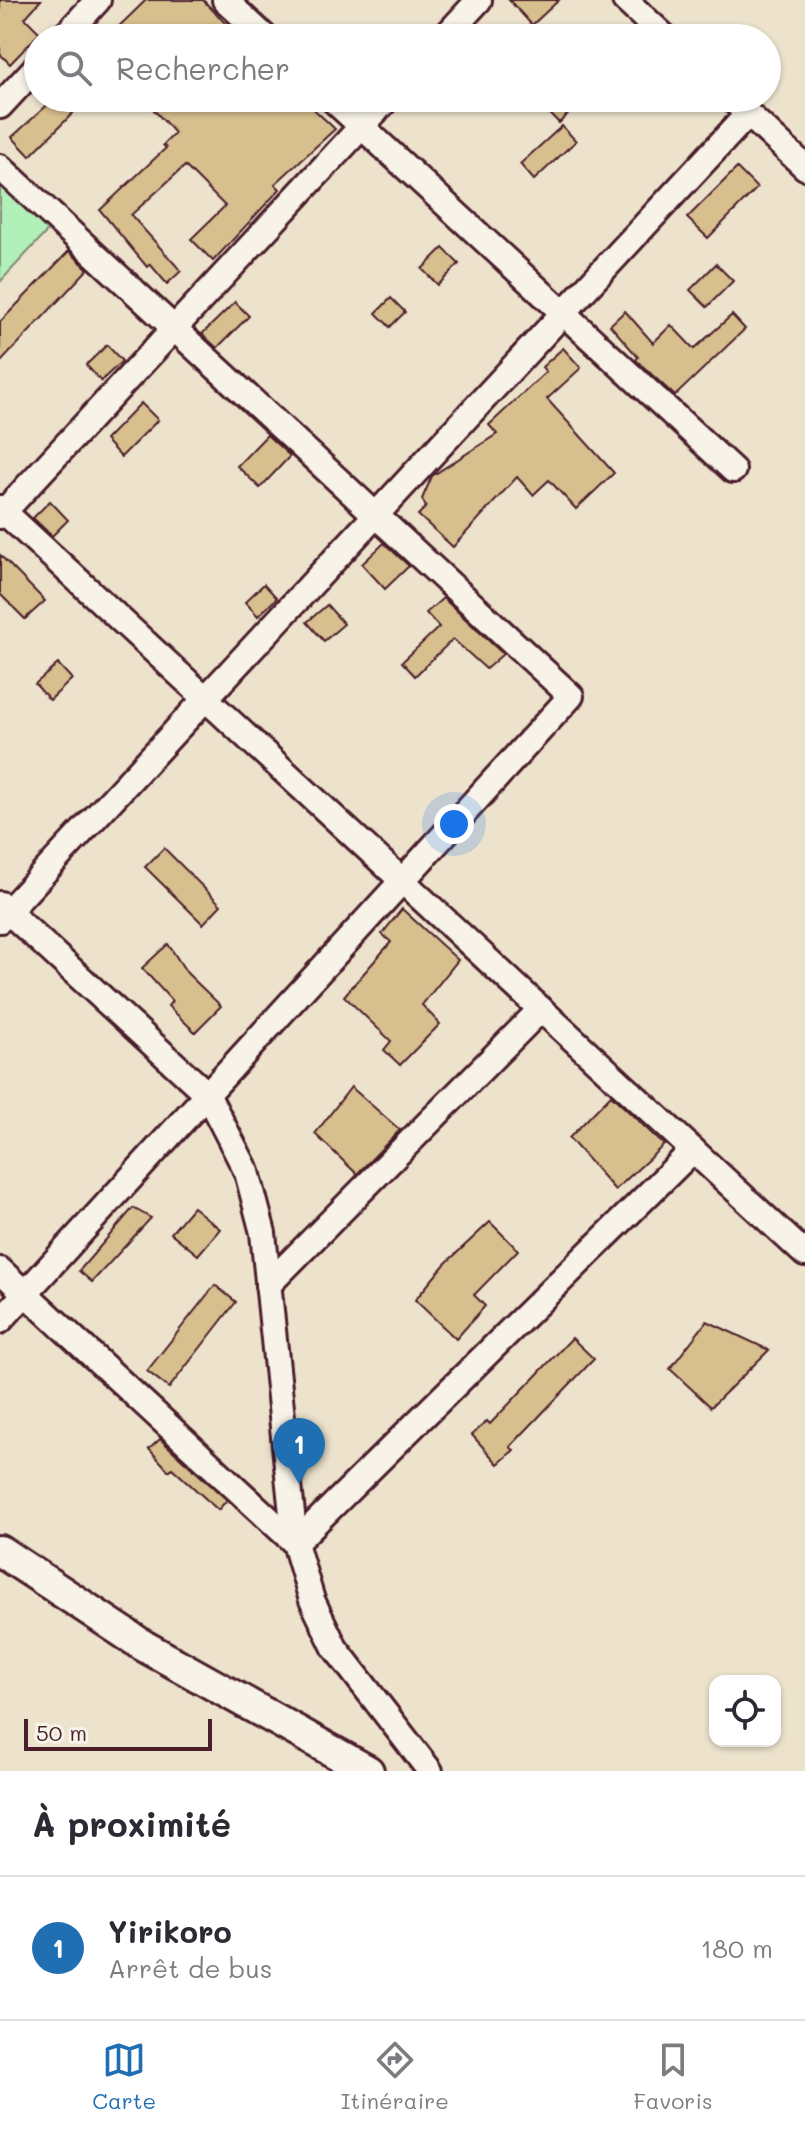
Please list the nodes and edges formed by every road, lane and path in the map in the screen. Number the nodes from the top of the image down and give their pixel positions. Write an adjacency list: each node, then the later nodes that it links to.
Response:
1 (98, 0): 5 (street)
2 (225, 0): 6 (street)
3 (479, 0): 7 (street)
4 (625, 0): 8 (street)
5 (76, 24)
6 (251, 24)
7 (457, 24)
8 (651, 24)
9 (24, 80): 10 (street)
10 (0, 106)
11 (346, 112): 15 (street)
12 (375, 112): 15 (street)
13 (735, 112): 18 (street)
14 (746, 112): 17 (street)
15 (362, 126): 18 (street); 19 (street)
16 (0, 167): 19 (street)
17 (805, 167)
18 (564, 313): 20 (street); 22 (street)
19 (174, 328): 21 (street); 22 (street)
20 (733, 470)
21 (1, 512): 23 (street)
22 (376, 515): 23 (street); 24 (street)
23 (206, 699): 24 (street); 25 (street)
24 (402, 881): 26 (street); 27 (street)
25 (3, 912): 27 (street)
26 (541, 1009): 28 (street); 31 (street)
27 (207, 1094): 31 (street); 32 (street)
28 (693, 1150): 29 (street); 34 (street)
29 (805, 1254)
30 (0, 1270): 32 (street)
31 (268, 1285): 34 (street)
32 (25, 1293): 33 (street); 34 (street)
33 (0, 1321)
34 (295, 1543): 37 (street)
35 (0, 1551): 36 (street)
36 (368, 1771)
37 (430, 1771)

